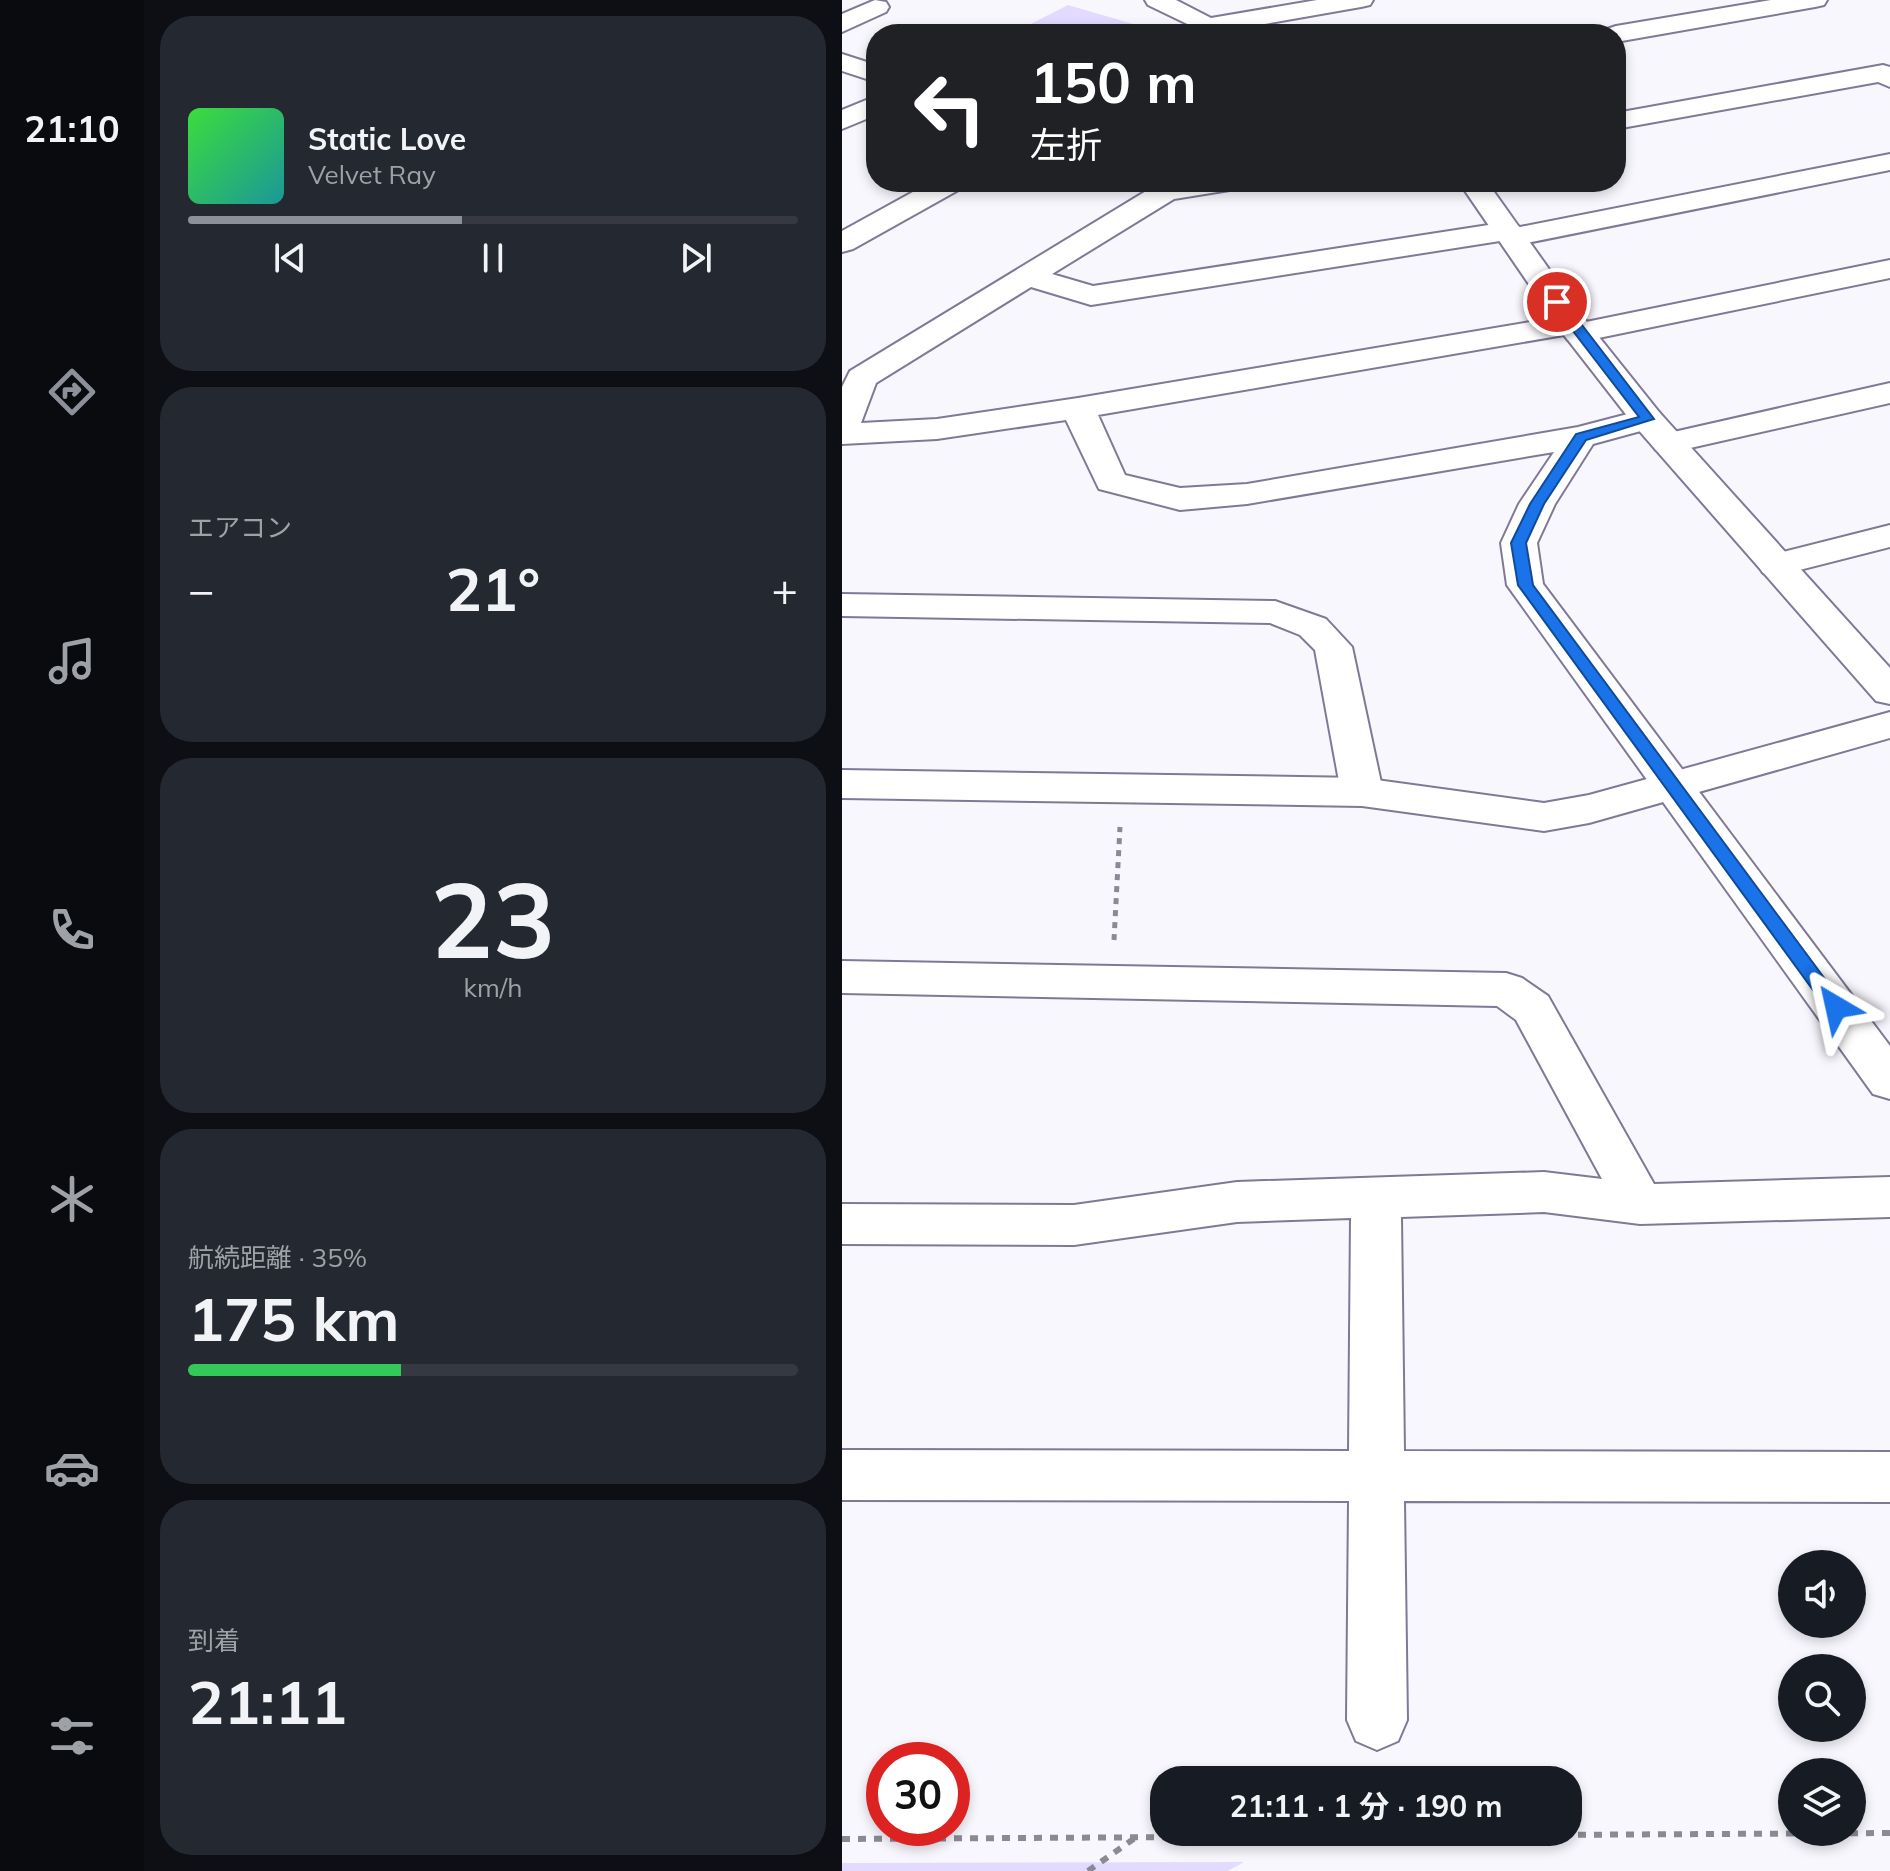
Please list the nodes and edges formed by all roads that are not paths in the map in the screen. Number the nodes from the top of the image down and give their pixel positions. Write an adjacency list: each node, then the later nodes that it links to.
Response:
1 (842, 0): 6 (street)
2 (1157, 0): 7 (street)
3 (1798, 1): 9 (street)
4 (1333, 2): 5 (street); 8 (street)
5 (1357, 12)
6 (842, 24)
7 (1204, 24)
8 (1218, 24)
9 (1626, 32)
10 (842, 62): 11 (street)
11 (866, 70)
12 (1890, 79): 14 (street)
13 (866, 109): 15 (street)
14 (1626, 119)
15 (842, 121)
16 (1890, 162): 20 (street)
17 (934, 192): 21 (street)
18 (1164, 192): 23 (street)
19 (1480, 192): 20 (street)
20 (1510, 234): 23 (street); 24 (street)
21 (842, 243)
22 (1890, 269): 24 (street)
23 (1028, 276): 27 (street)
24 (1576, 328): 26 (street); 28 (street)
25 (1890, 393): 28 (street)
26 (1078, 408): 27 (street); 29 (street)
27 (842, 431)
28 (1658, 431): 29 (street); 31 (street)
29 (1581, 437): 36 (street)
30 (1890, 536): 31 (street)
31 (1776, 565): 33 (street)
32 (842, 605): 37 (street)
33 (1890, 692)
34 (1890, 725): 36 (street)
35 (842, 784): 37 (street)
36 (1673, 784): 37 (street); 39 (street)
37 (1362, 792)
38 (842, 977): 42 (street)
39 (1890, 1081)
40 (1890, 1197): 42 (street)
41 (1376, 1198): 42 (street); 43 (street); 45 (street)
42 (1640, 1204)
43 (842, 1224)
44 (842, 1475): 45 (street)
45 (1378, 1477): 46 (street); 47 (street)
46 (1890, 1477)
47 (1377, 1720)

